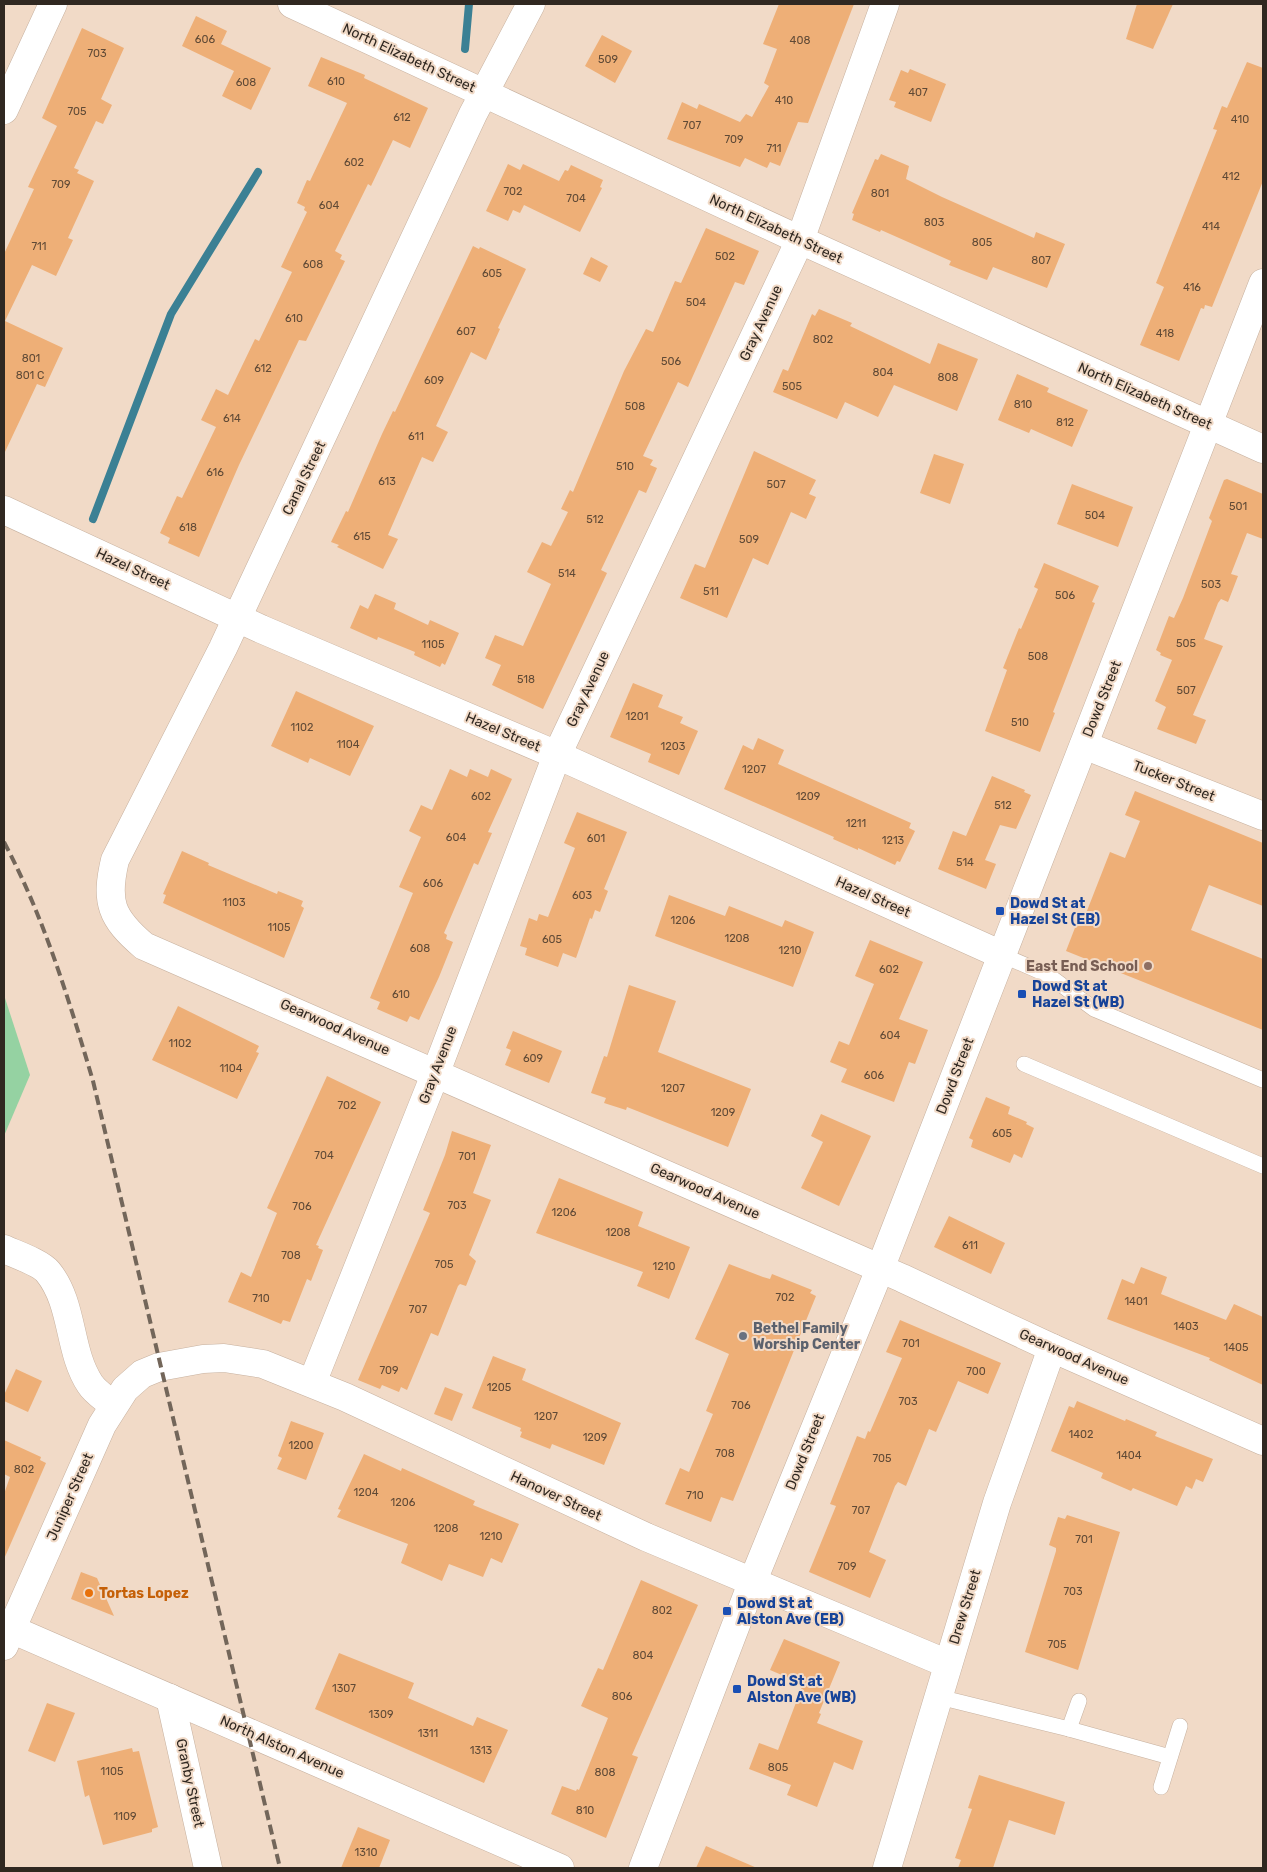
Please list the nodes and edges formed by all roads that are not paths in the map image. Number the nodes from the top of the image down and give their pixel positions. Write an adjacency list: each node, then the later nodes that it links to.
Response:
1 (52, 4): 6 (street)
2 (292, 4): 5 (street, North Elizabeth Street)
3 (532, 4): 5 (street, Canal Street)
4 (885, 4): 7 (street, Gray Avenue)
5 (484, 93): 7 (street, North Elizabeth Street); 12 (street, Canal Street)
6 (4, 110)
7 (800, 240): 9 (street, North Elizabeth Street); 14 (street, Gray Avenue)
8 (1263, 283): 9 (street, Dowd Street)
9 (1208, 424): 10 (street, North Elizabeth Street); 13 (street, Dowd Street)
10 (1263, 449)
11 (4, 510): 12 (street, Hazel Street)
12 (237, 617): 14 (street, Hazel Street); 16 (street, Canal Street)
13 (1084, 745): 15 (street, Tucker Street); 17 (street, Dowd Street)
14 (557, 755): 17 (street, Hazel Street); 19 (street, Gray Avenue)
15 (1263, 816)
16 (144, 946): 19 (street, Gearwood Avenue)
17 (1002, 955): 20 (lane); 23 (street, Dowd Street)
18 (1024, 1064): 21 (lane)
19 (436, 1072): 23 (street, Gearwood Avenue); 26 (street, Gray Avenue)
20 (1263, 1080)
21 (1263, 1166)
22 (4, 1249): 27 (street)
23 (880, 1269): 24 (street, Gearwood Avenue); 29 (street, Dowd Street)
24 (1052, 1348): 28 (street, Gearwood Avenue); 31 (street, Drew Street)
25 (159, 1366): 26 (street, Hanover Street); 27 (street, Juniper Street)
26 (312, 1383): 29 (street, Hanover Street)
27 (113, 1405): 30 (street, Juniper Street)
28 (1263, 1441)
29 (752, 1583): 31 (street, Hanover Street); 41 (street, Dowd Street)
30 (6, 1634): 33 (street, North Alston Avenue)
31 (948, 1664): 32 (street, Drew Street)
32 (939, 1697): 36 (lane); 42 (street, Drew Street)
33 (170, 1698): 39 (street, Granby Street); 40 (street, North Alston Avenue)
34 (1079, 1700): 36 (lane)
35 (1180, 1726): 37 (lane)
36 (1069, 1729): 37 (lane)
37 (1170, 1757): 38 (lane)
38 (1161, 1787)
39 (208, 1868)
40 (560, 1868)
41 (643, 1868)
42 (887, 1868)

